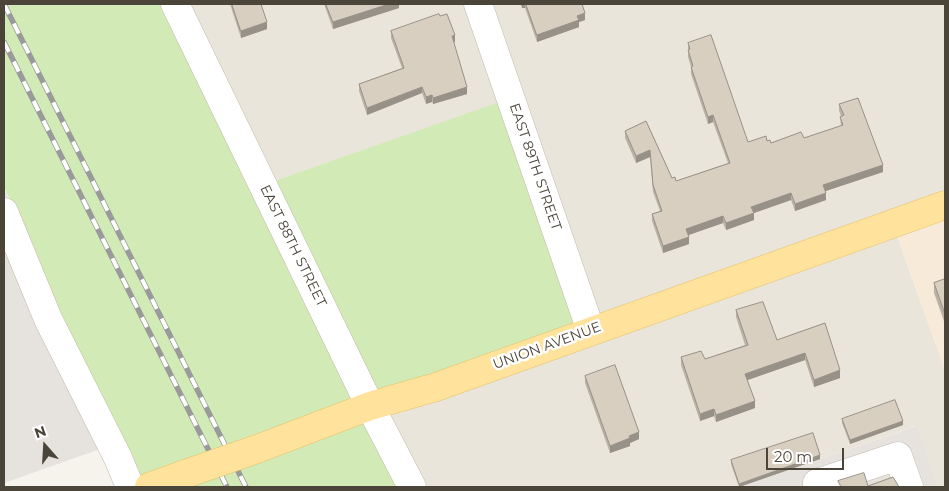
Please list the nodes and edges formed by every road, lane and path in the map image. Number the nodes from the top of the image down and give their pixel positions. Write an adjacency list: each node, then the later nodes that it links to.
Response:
1 (175, 4): 6 (street, EAST 88TH STREET)
2 (478, 4): 5 (street, EAST 89TH STREET)
3 (945, 206): 5 (main road, UNION AVENUE)
4 (4, 212): 8 (street)
5 (591, 330): 6 (main road, UNION AVENUE)
6 (370, 406): 9 (main road, UNION AVENUE, bridge); 10 (street, EAST 88TH STREET)
7 (817, 483): 11 (street)
8 (130, 487)
9 (149, 487)
10 (412, 487)
11 (909, 487)

